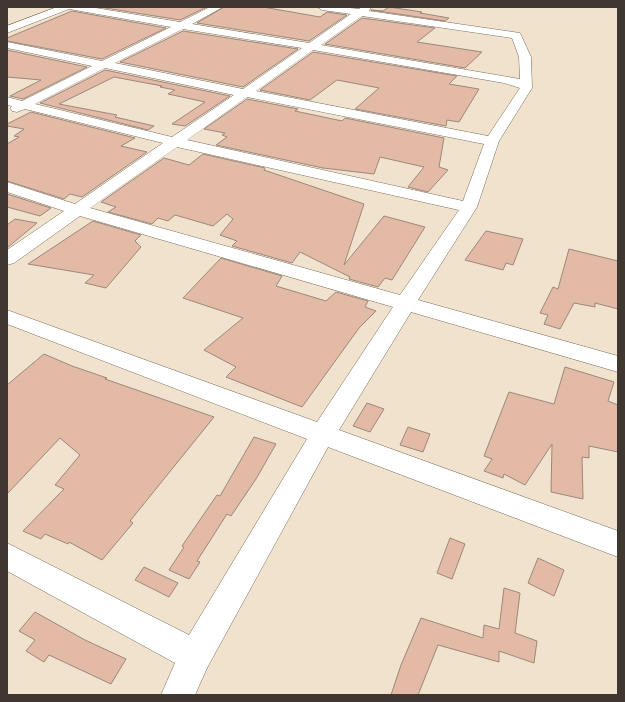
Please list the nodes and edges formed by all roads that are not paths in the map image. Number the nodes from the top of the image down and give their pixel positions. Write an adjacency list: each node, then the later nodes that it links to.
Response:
1 (66, 7): 7 (street)
2 (72, 7): 6 (street)
3 (218, 7): 6 (street)
4 (322, 7): 5 (street)
5 (365, 10): 9 (street); 11 (street)
6 (180, 26): 9 (street); 10 (street)
7 (7, 30)
8 (7, 45): 10 (street)
9 (311, 48): 11 (street); 12 (street)
10 (104, 64): 12 (street); 14 (street)
11 (524, 84): 16 (street)
12 (245, 93): 16 (street); 17 (street)
13 (7, 101): 14 (street)
14 (23, 105): 15 (street); 17 (street)
15 (7, 113)
16 (492, 141): 19 (street)
17 (175, 142): 19 (street); 20 (street)
18 (7, 187): 20 (street)
19 (468, 207): 22 (street)
20 (77, 210): 21 (street); 22 (street)
21 (7, 259)
22 (406, 302): 24 (street); 25 (street)
23 (7, 317): 25 (street)
24 (618, 364)
25 (323, 435): 26 (street); 28 (street)
26 (618, 544)
27 (7, 556): 28 (street)
28 (195, 656): 29 (street)
29 (178, 695)

